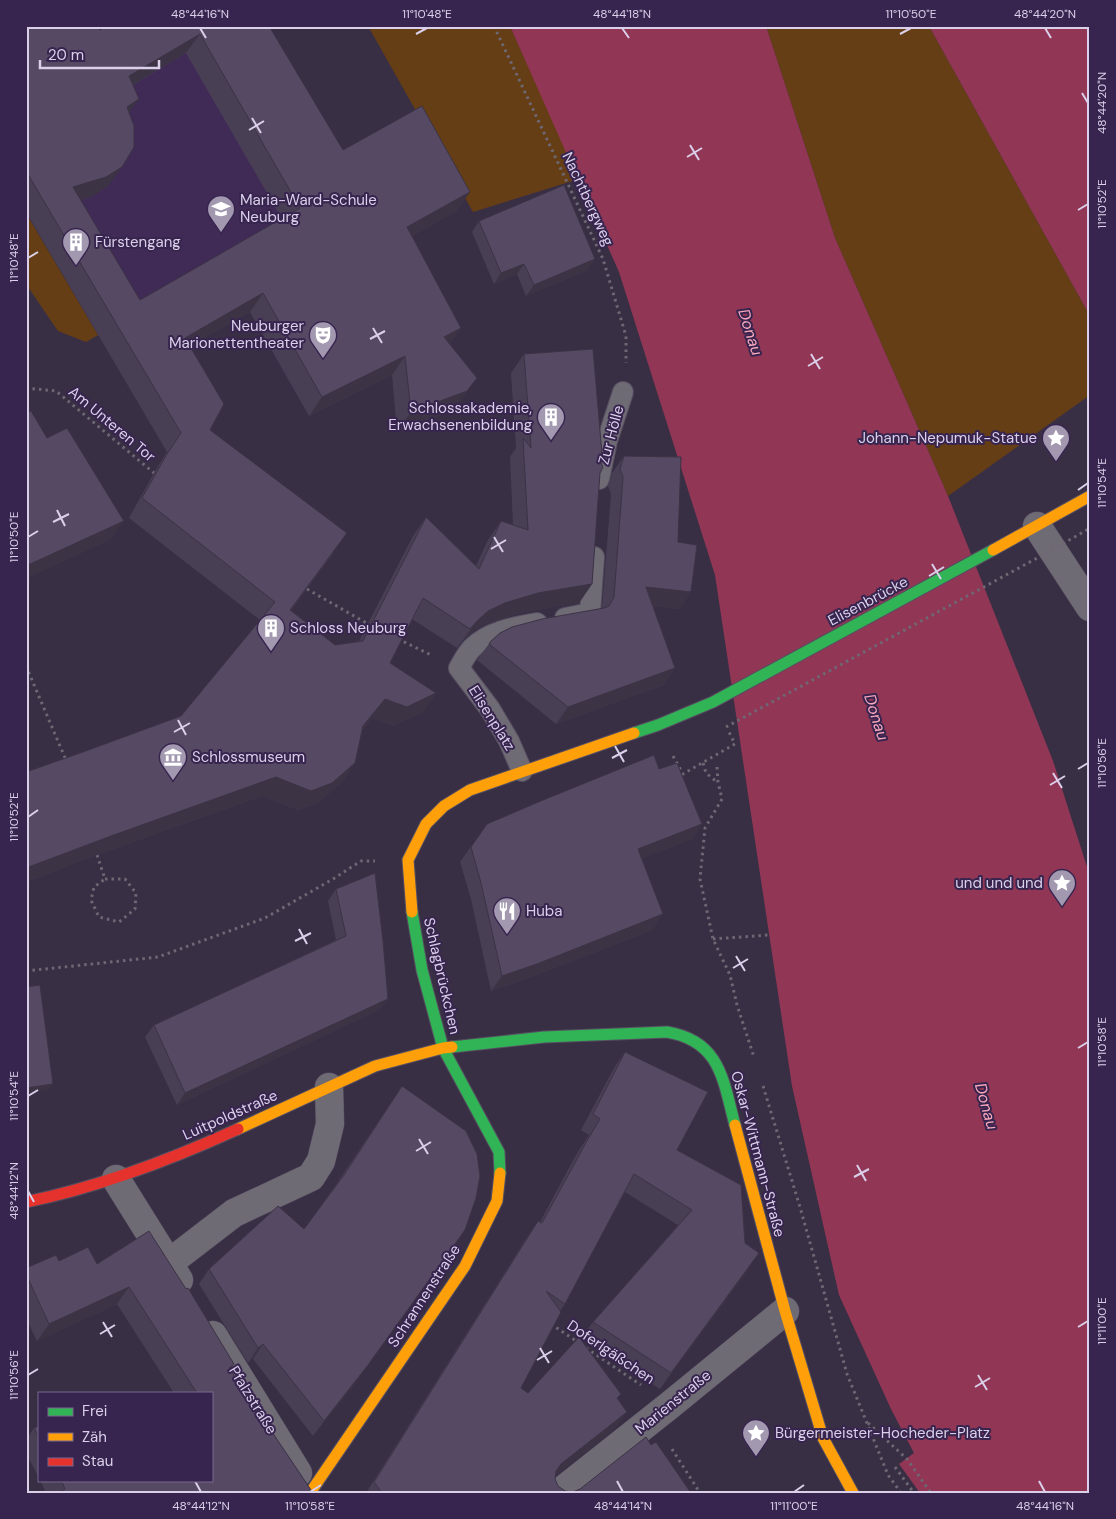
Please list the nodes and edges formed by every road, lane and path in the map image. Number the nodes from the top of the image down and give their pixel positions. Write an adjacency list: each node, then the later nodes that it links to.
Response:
1 (494, 26): 3 (path, Nachtbergweg)
2 (26, 388): 4 (path, Am Unteren Tor)
3 (622, 392): 5 (lane, Zur Hölle)
4 (154, 473)
5 (599, 479)
6 (1090, 496): 7 (main road, Elisenbrücke)
7 (1037, 526): 10 (street); 17 (main road, Elisenbrücke)
8 (1090, 528): 10 (path, bridge)
9 (596, 539): 16 (lane)
10 (1052, 550): 12 (street); 20 (path, bridge)
11 (307, 589): 13 (path)
12 (1090, 607)
13 (368, 624)
14 (398, 639): 16 (path)
15 (26, 666): 19 (path)
16 (459, 668): 22 (lane, Elisenplatz)
17 (713, 702): 22 (main road, Elisenplatz)
18 (670, 751): 20 (path)
19 (66, 762)
20 (703, 763): 23 (path)
21 (717, 766): 23 (path)
22 (522, 771): 24 (main road, Elisenplatz)
23 (718, 782): 29 (path)
24 (426, 824): 31 (main road, Schlagbrückchen)
25 (97, 855): 27 (path)
26 (361, 861): 30 (path)
27 (105, 879): 27 (path)
28 (769, 935): 29 (path)
29 (713, 939): 32 (path)
30 (26, 972)
31 (443, 1048): 34 (main road, Luitpoldstraße); 38 (main road, Oskar-Wittmann-Straße); 43 (main road, Schrannenstraße)
32 (754, 1059)
33 (760, 1077): 41 (path)
34 (330, 1087): 35 (main road, Luitpoldstraße); 37 (street)
35 (116, 1179): 36 (main road, Luitpoldstraße); 37 (street, Pfalzstraße)
36 (26, 1202)
37 (168, 1262): 43 (street, Pfalzstraße)
38 (785, 1311): 40 (street, Marienstraße); 46 (main road, Oskar-Wittmann-Straße)
39 (547, 1322): 40 (path, Doferlgäßchen)
40 (662, 1412): 44 (street, Marienstraße); 45 (path)
41 (866, 1421): 47 (path); 49 (path)
42 (896, 1467): 48 (path)
43 (310, 1493)
44 (560, 1493)
45 (700, 1493)
46 (853, 1493)
47 (901, 1493)
48 (914, 1493)
49 (931, 1493)

